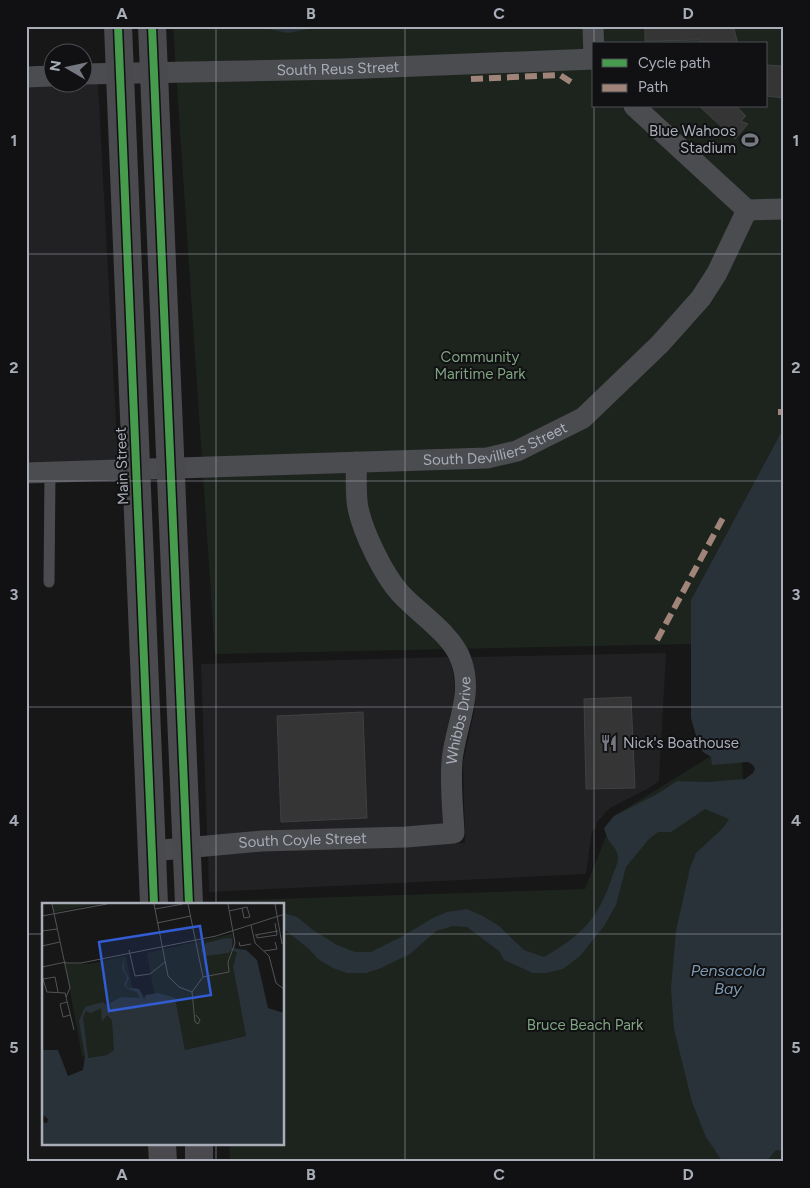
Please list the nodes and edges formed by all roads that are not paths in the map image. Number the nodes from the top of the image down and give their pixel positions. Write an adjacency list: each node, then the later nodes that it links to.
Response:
1 (118, 26): 7 (main road, Main Street)
2 (152, 26): 6 (main road)
3 (593, 26): 4 (street)
4 (593, 42)
5 (592, 59): 6 (street, South Reus Street)
6 (154, 72): 7 (street, South Reus Street); 16 (main road)
7 (120, 73): 8 (street, South Reus Street); 15 (main road, Main Street)
8 (92, 74)
9 (42, 76): 10 (street)
10 (26, 77)
11 (636, 108): 13 (street)
12 (784, 209): 13 (street)
13 (747, 210): 14 (street, South Devilliers Street)
14 (356, 462): 16 (street, South Devilliers Street); 20 (street, Whibbs Drive)
15 (136, 469): 16 (street, South Devilliers Street); 17 (street, South Devilliers Street); 22 (main road, Main Street)
16 (170, 469): 21 (main road)
17 (50, 472): 18 (street, South Devilliers Street); 19 (lane)
18 (26, 473)
19 (49, 582)
20 (454, 833): 21 (street, South Coyle Street)
21 (187, 847): 22 (street, South Coyle Street); 24 (main road)
22 (152, 851): 23 (main road, Main Street)
23 (154, 903)
24 (189, 903)
25 (162, 1146): 27 (main road)
26 (198, 1146): 28 (main road)
27 (163, 1162)
28 (199, 1162)

